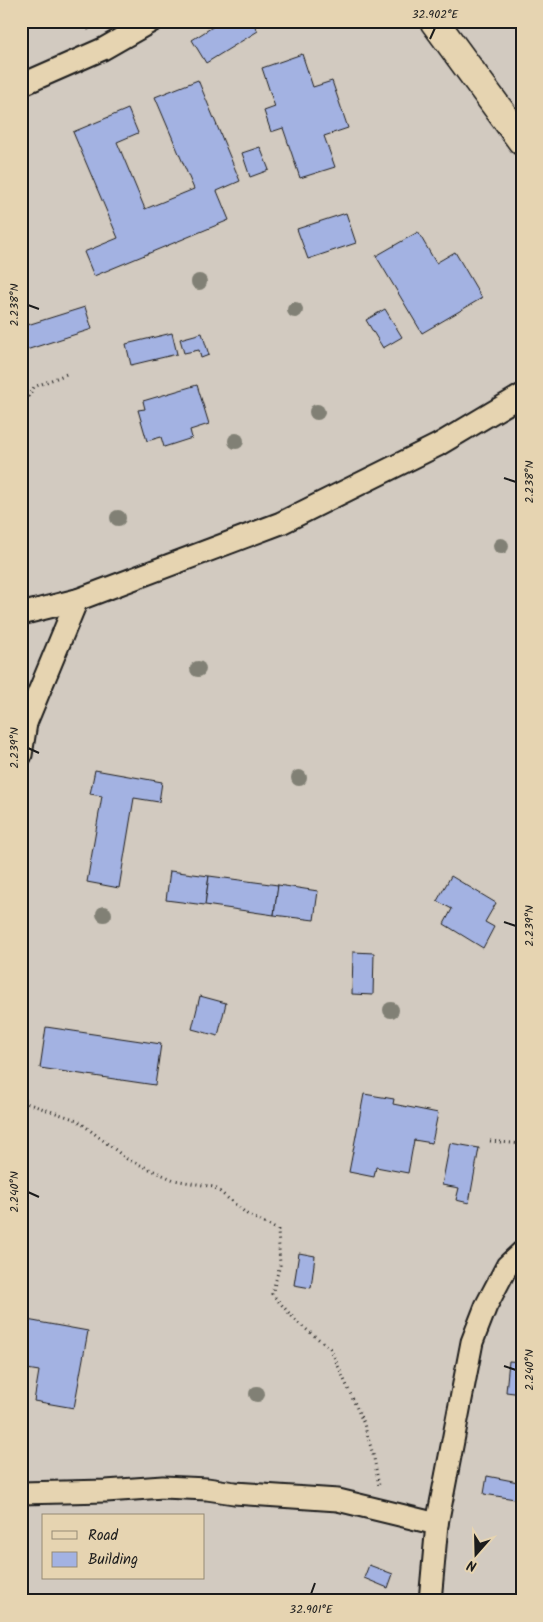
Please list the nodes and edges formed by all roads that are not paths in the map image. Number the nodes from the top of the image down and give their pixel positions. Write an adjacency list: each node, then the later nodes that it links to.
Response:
1 (152, 21): 3 (street)
2 (434, 21): 4 (street)
3 (21, 85)
4 (522, 141)
5 (522, 395): 6 (street)
6 (77, 600): 7 (street); 8 (street)
7 (21, 614)
8 (24, 714): 9 (street)
9 (21, 755)
10 (522, 1252): 12 (street)
11 (21, 1493): 12 (street)
12 (437, 1524): 13 (street)
13 (430, 1601)

